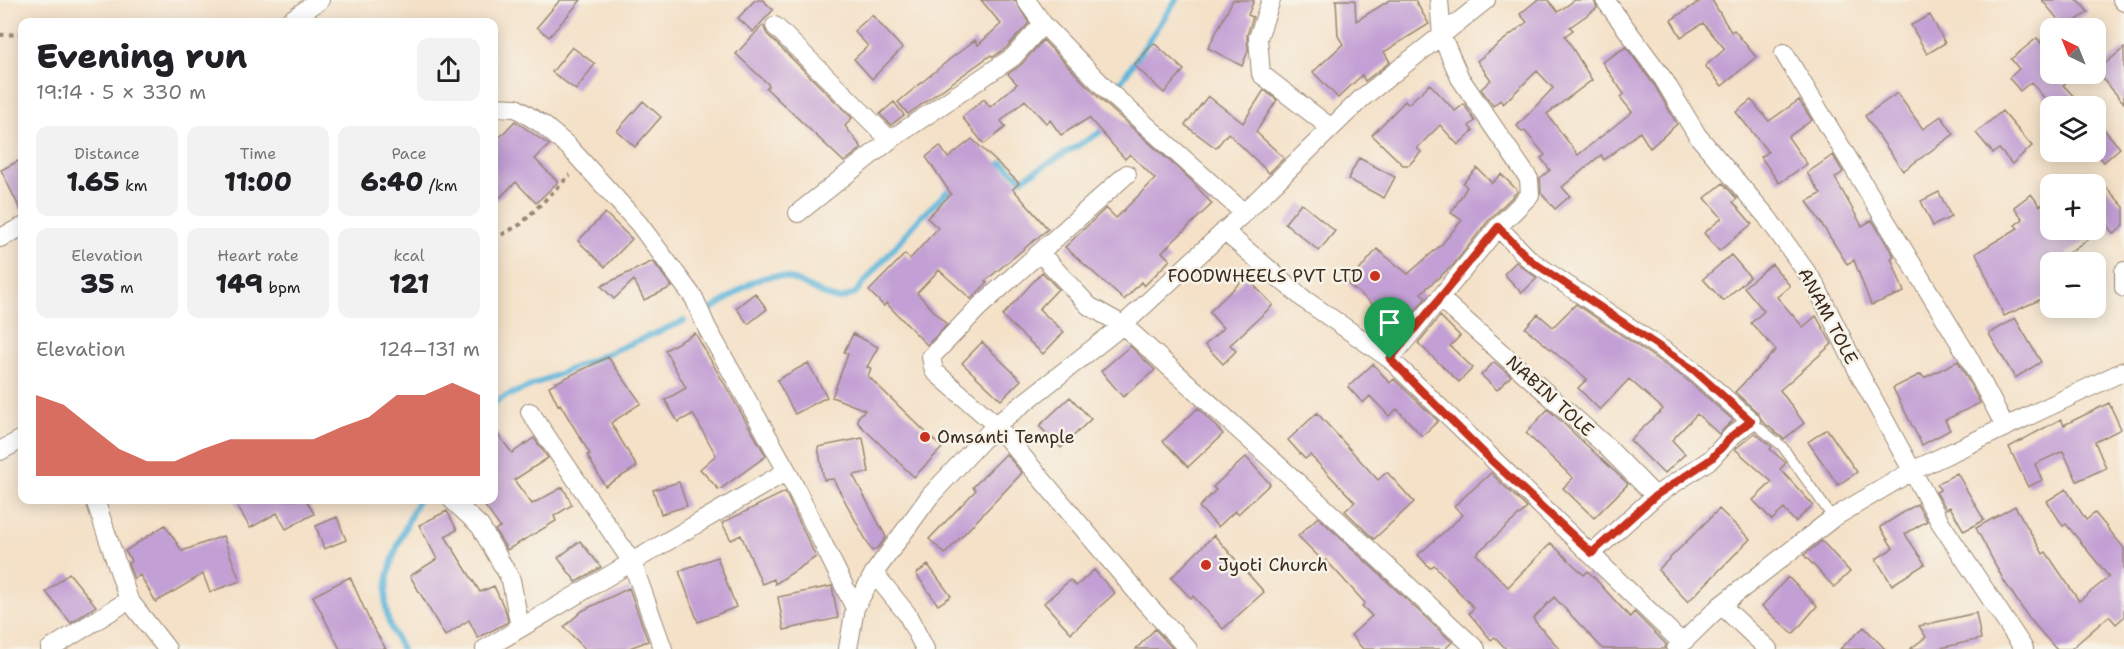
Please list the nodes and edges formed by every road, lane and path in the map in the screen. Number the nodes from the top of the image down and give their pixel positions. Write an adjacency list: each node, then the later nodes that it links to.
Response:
1 (320, 0): 7 (street)
2 (1026, 0): 8 (street)
3 (1271, 0): 15 (street)
4 (1439, 0): 12 (street)
5 (1486, 0): 12 (street)
6 (1605, 0): 40 (street, ANAM TOLE)
7 (294, 18)
8 (1043, 24): 16 (street); 20 (street)
9 (775, 26): 16 (street)
10 (18, 34): 11 (path)
11 (0, 35)
12 (1442, 37): 15 (street); 21 (street)
13 (1784, 53): 36 (street)
14 (498, 107): 17 (street)
15 (1331, 128): 20 (street)
16 (890, 140): 19 (street)
17 (583, 162): 24 (path); 39 (street)
18 (1127, 174): 26 (street)
19 (798, 213)
20 (1244, 213): 23 (street)
21 (1498, 227): 29 (street); 34 (street)
22 (18, 229): 25 (street)
23 (1224, 231): 30 (street); 31 (street)
24 (498, 237)
25 (0, 238)
26 (1040, 253): 30 (street); 35 (street)
27 (2124, 271): 28 (street)
28 (2124, 288)
29 (1442, 300): 31 (street); 41 (street, NABIN TOLE)
30 (1123, 326): 35 (street); 60 (street)
31 (1390, 359): 45 (street)
32 (2124, 371): 36 (street)
33 (530, 412): 46 (street)
34 (1751, 421): 41 (street); 44 (lane)
35 (996, 425): 47 (street); 59 (street)
36 (2005, 426): 40 (street)
37 (18, 441): 38 (street)
38 (0, 452)
39 (787, 471): 46 (street); 50 (street)
40 (1912, 471): 44 (street); 62 (street, ANAM TOLE)
41 (1655, 496): 45 (street)
42 (96, 504): 48 (street)
43 (456, 504): 51 (street)
44 (1833, 518): 49 (street)
45 (1592, 553): 52 (street)
46 (632, 562): 51 (street); 56 (street)
47 (874, 573): 50 (street); 58 (street)
48 (129, 600): 53 (street); 54 (street)
49 (1720, 605): 52 (street); 61 (street)
50 (855, 608): 57 (street)
51 (520, 627): 55 (street)
52 (1679, 645)
53 (50, 649)
54 (167, 649)
55 (484, 649)
56 (663, 649)
57 (848, 649)
58 (925, 649)
59 (1188, 649)
60 (1476, 649)
61 (1767, 649)
62 (2024, 649)

